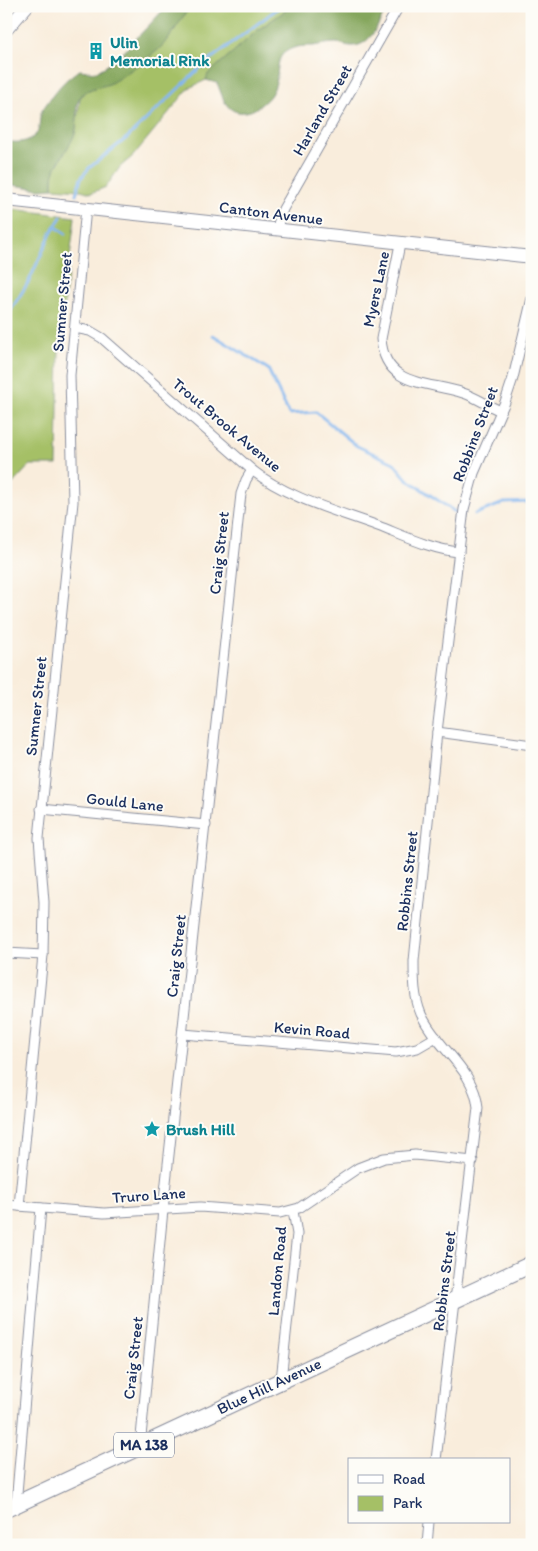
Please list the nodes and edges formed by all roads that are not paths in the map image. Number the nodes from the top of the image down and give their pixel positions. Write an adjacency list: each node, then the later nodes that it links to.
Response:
1 (28, 6): 3 (main road)
2 (399, 6): 6 (street, Harland Street)
3 (6, 30)
4 (6, 200): 5 (main road, Canton Avenue)
5 (86, 208): 6 (main road, Canton Avenue); 10 (street, Sumner Street)
6 (276, 230): 7 (main road, Canton Avenue)
7 (400, 244): 8 (main road, Canton Avenue); 11 (street, Myers Lane)
8 (532, 257)
9 (532, 298): 11 (street, Robbins Street)
10 (75, 328): 12 (street, Trout Brook Avenue); 16 (street, Sumner Street)
11 (501, 411): 13 (street, Robbins Street)
12 (252, 470): 13 (street, Trout Brook Avenue); 17 (street, Craig Street)
13 (459, 552): 14 (street, Robbins Street)
14 (437, 732): 15 (street); 21 (street, Robbins Street)
15 (532, 745)
16 (41, 809): 17 (street, Gould Lane); 19 (street, Sumner Street)
17 (206, 825): 20 (street, Craig Street)
18 (6, 953): 19 (street)
19 (43, 955): 24 (street, Sumner Street)
20 (182, 1034): 21 (street, Kevin Road); 26 (street, Craig Street)
21 (436, 1037): 22 (street, Robbins Street)
22 (473, 1161): 27 (street, Landon Road); 29 (street, Robbins Street)
23 (6, 1205): 24 (street, Truro Lane)
24 (18, 1206): 25 (street, Truro Lane)
25 (41, 1208): 26 (street, Truro Lane); 33 (street)
26 (162, 1210): 27 (street, Truro Lane); 31 (street, Craig Street)
27 (293, 1211): 30 (street, Landon Road)
28 (532, 1264): 29 (highway, Blue Hill Avenue / MA 138)
29 (457, 1298): 30 (highway, Blue Hill Avenue / MA 138); 32 (street, Robbins Street)
30 (281, 1380): 31 (highway, Blue Hill Avenue / MA 138)
31 (140, 1447): 33 (highway, Blue Hill Avenue / MA 138)
32 (436, 1458)
33 (11, 1507)
34 (429, 1524): 35 (street)
35 (427, 1545)

